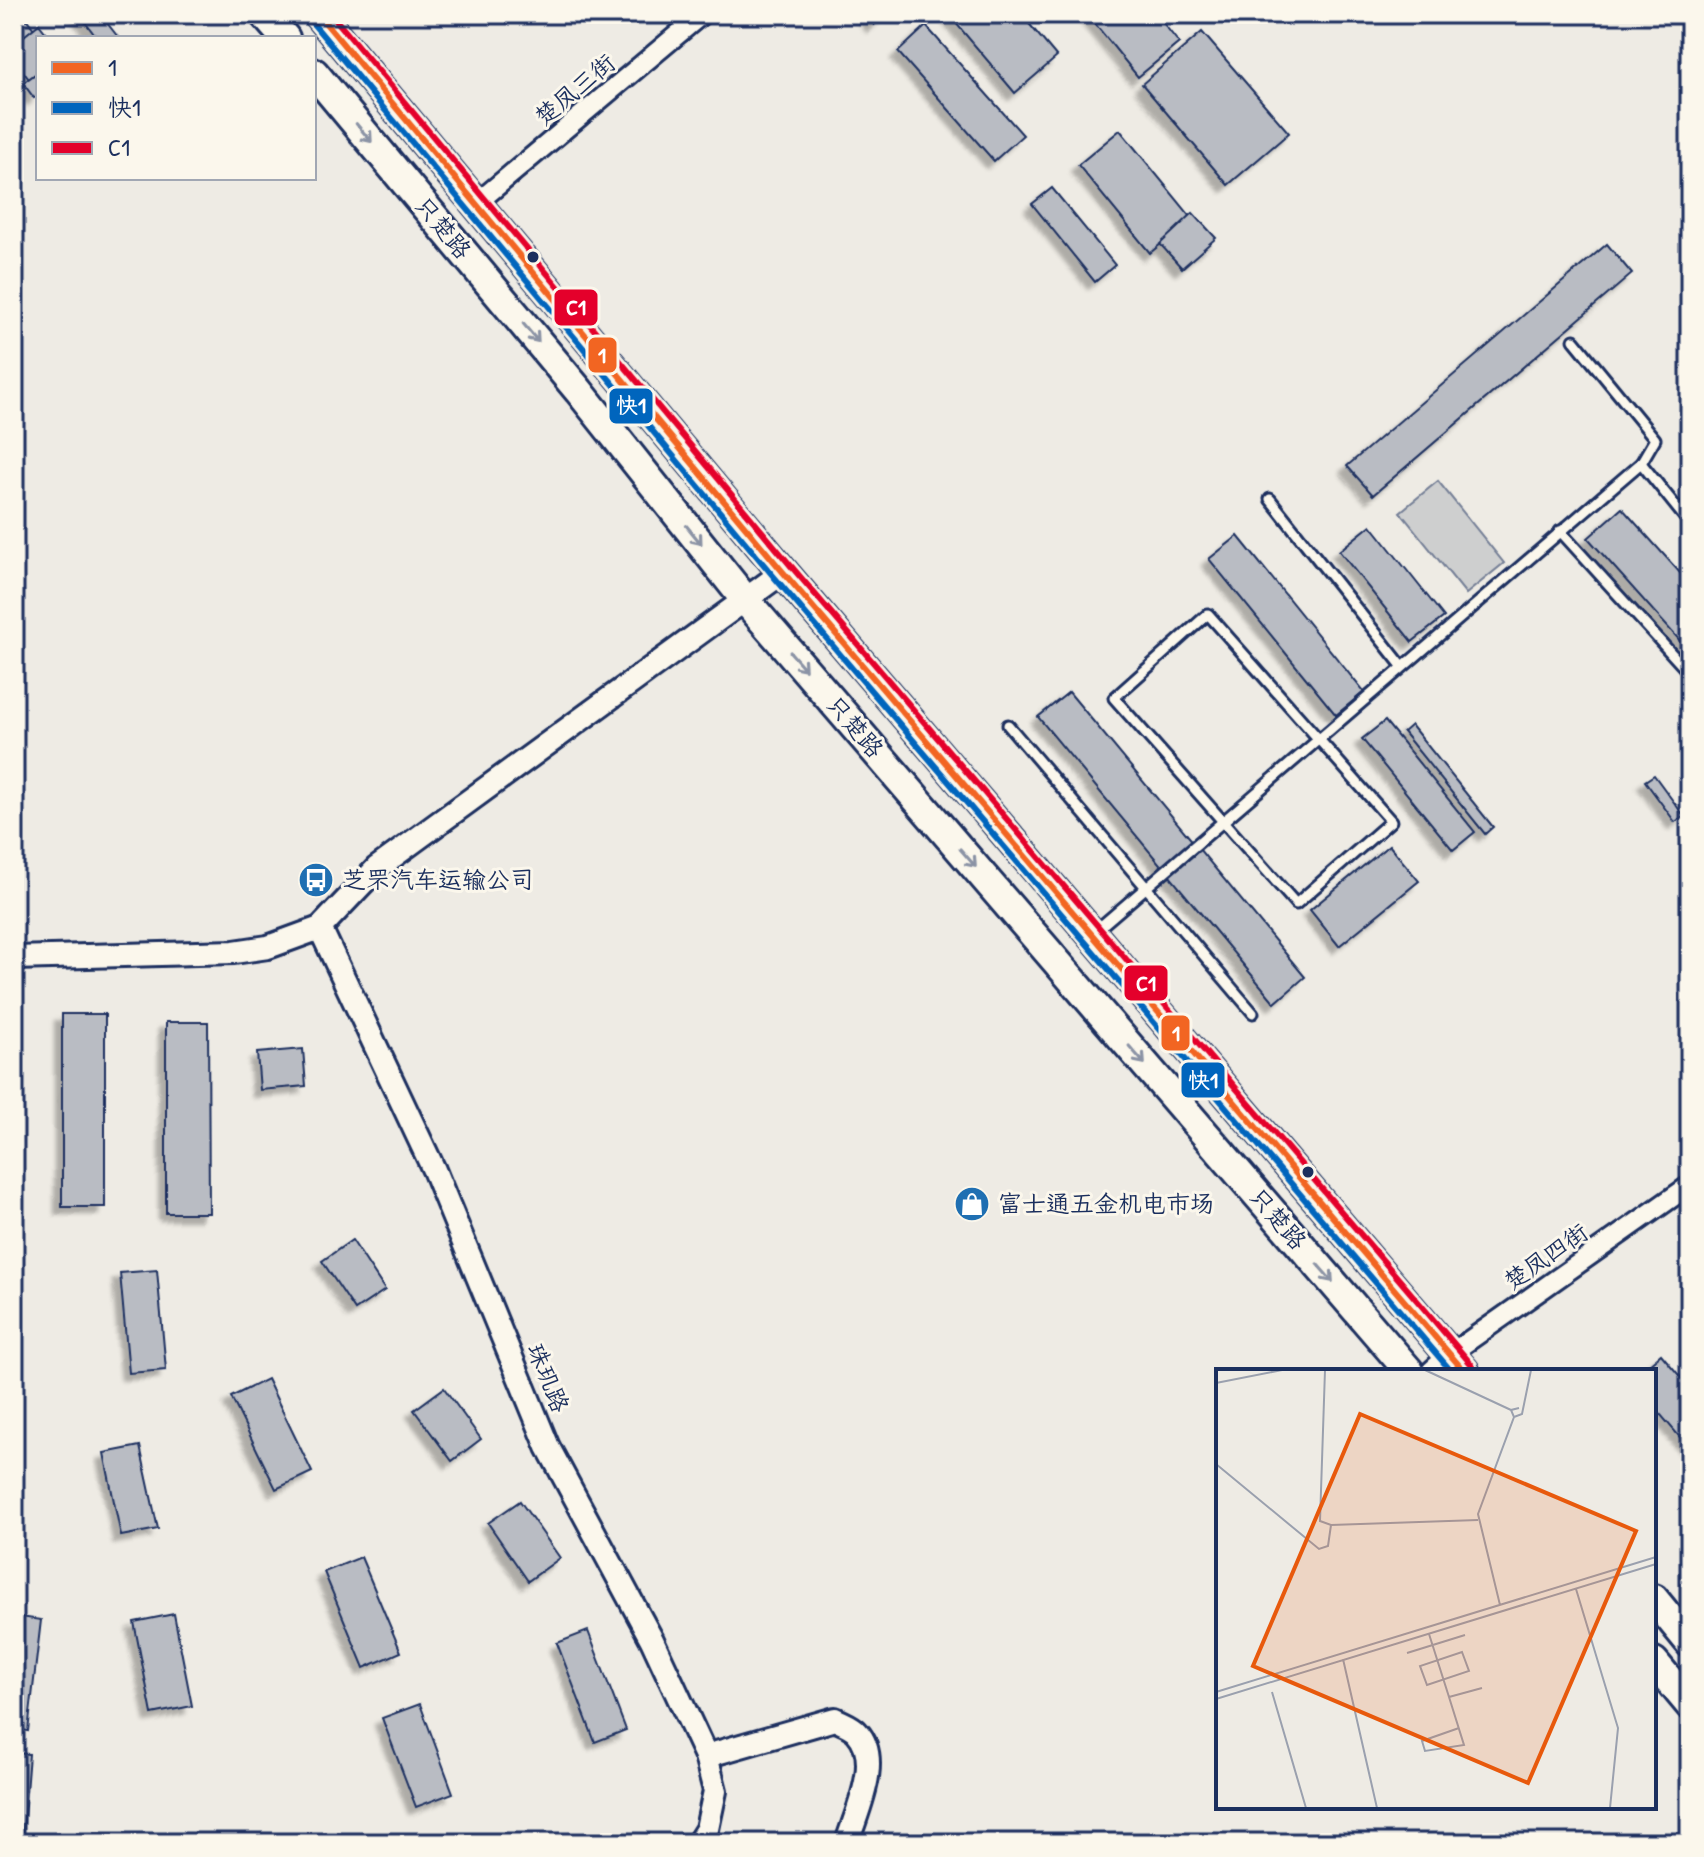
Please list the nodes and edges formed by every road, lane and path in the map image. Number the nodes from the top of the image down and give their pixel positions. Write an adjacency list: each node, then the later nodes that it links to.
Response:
1 (264, 14): 4 (main road)
2 (318, 14): 6 (main road, 只楚路)
3 (702, 14): 6 (street, 楚凤三街)
4 (283, 36)
5 (316, 75): 13 (main road, 只楚路, one-way to 13)
6 (478, 202): 12 (main road, 只楚路)
7 (1574, 340): 8 (lane)
8 (1641, 463): 10 (lane); 11 (lane)
9 (1270, 499): 14 (lane)
10 (1690, 524)
11 (1560, 531): 14 (lane); 15 (lane)
12 (783, 572): 13 (street); 21 (main road, 只楚路)
13 (747, 602): 20 (street); 26 (main road, 只楚路, one-way to 26)
14 (1402, 666): 17 (lane)
15 (1690, 674)
16 (1008, 725): 19 (lane)
17 (1318, 739): 18 (lane); 18 (lane); 18 (lane)
18 (1223, 822): 19 (lane)
19 (1147, 886): 21 (lane); 23 (lane)
20 (320, 928): 22 (street); 31 (street, 珠玑路)
21 (1092, 934): 25 (main road, 只楚路)
22 (14, 958)
23 (1253, 1013)
24 (1690, 1185): 25 (street, 楚凤四街)
25 (1448, 1365)
26 (1407, 1369)
27 (1656, 1601): 28 (main road)
28 (1690, 1643)
29 (1656, 1664): 30 (main road)
30 (1690, 1705)
31 (706, 1756): 32 (street, 珠玑路); 33 (street)
32 (698, 1843)
33 (847, 1843)

